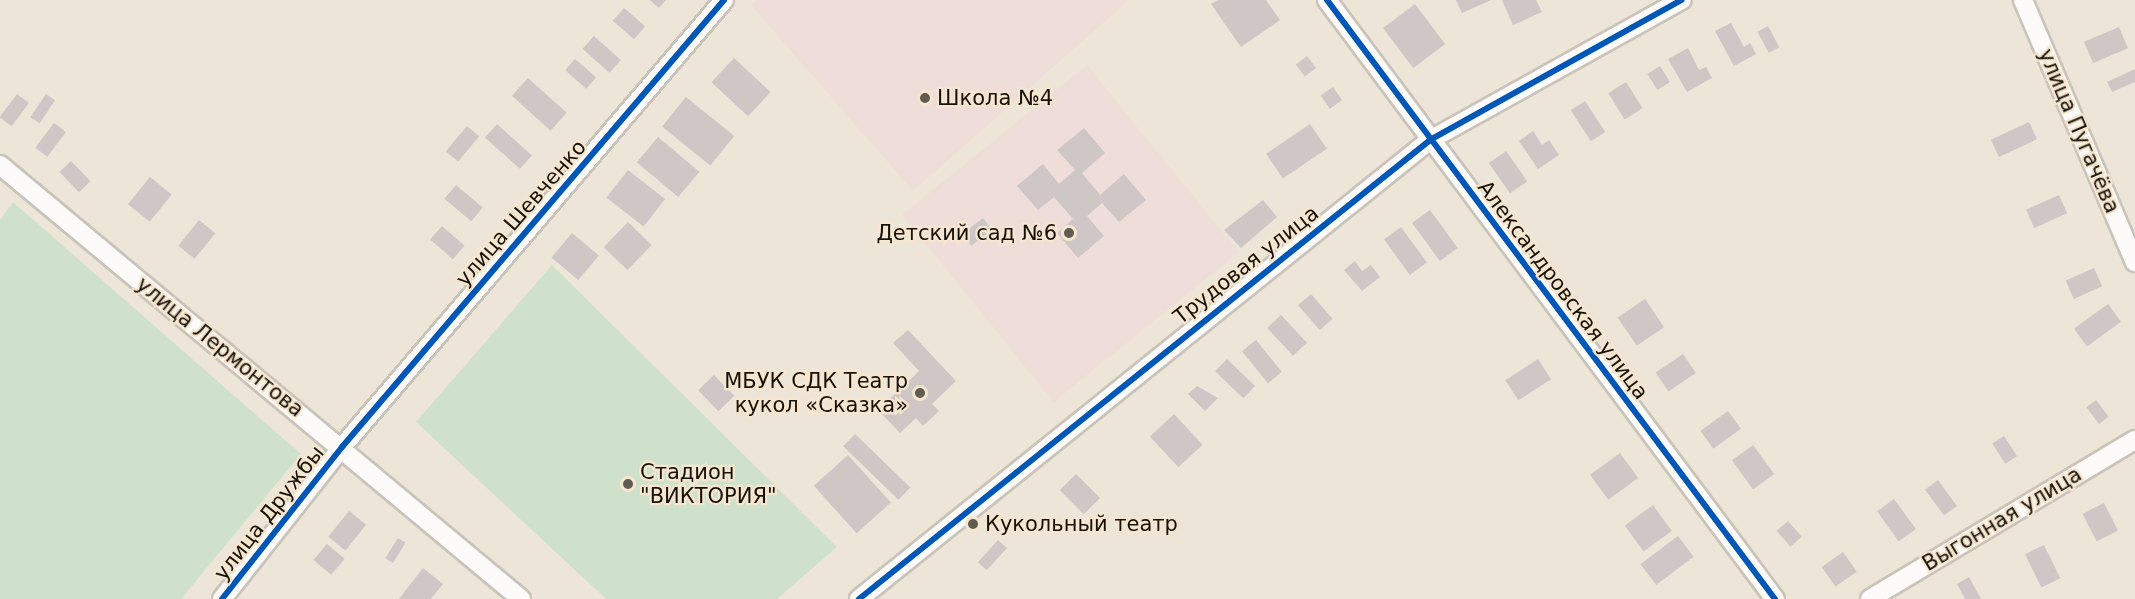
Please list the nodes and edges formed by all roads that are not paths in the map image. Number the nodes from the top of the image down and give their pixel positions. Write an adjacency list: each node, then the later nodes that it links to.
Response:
1 (724, 0): 9 (street, улица Шевченко)
2 (1327, 0): 5 (street, Александровская улица)
3 (1682, 0): 5 (street, Трудовая улица)
4 (2023, 0): 7 (street, улица Пугачёва)
5 (1430, 141): 12 (street, Трудовая улица); 13 (street, Александровская улица)
6 (2, 172): 9 (street, улица Лермонтова)
7 (2135, 262)
8 (2135, 440): 14 (street, Выгонная улица)
9 (342, 447): 10 (street, улица Дружбы); 11 (street, улица Лермонтова)
10 (222, 599)
11 (521, 599)
12 (859, 599)
13 (1775, 599)
14 (1870, 599)

